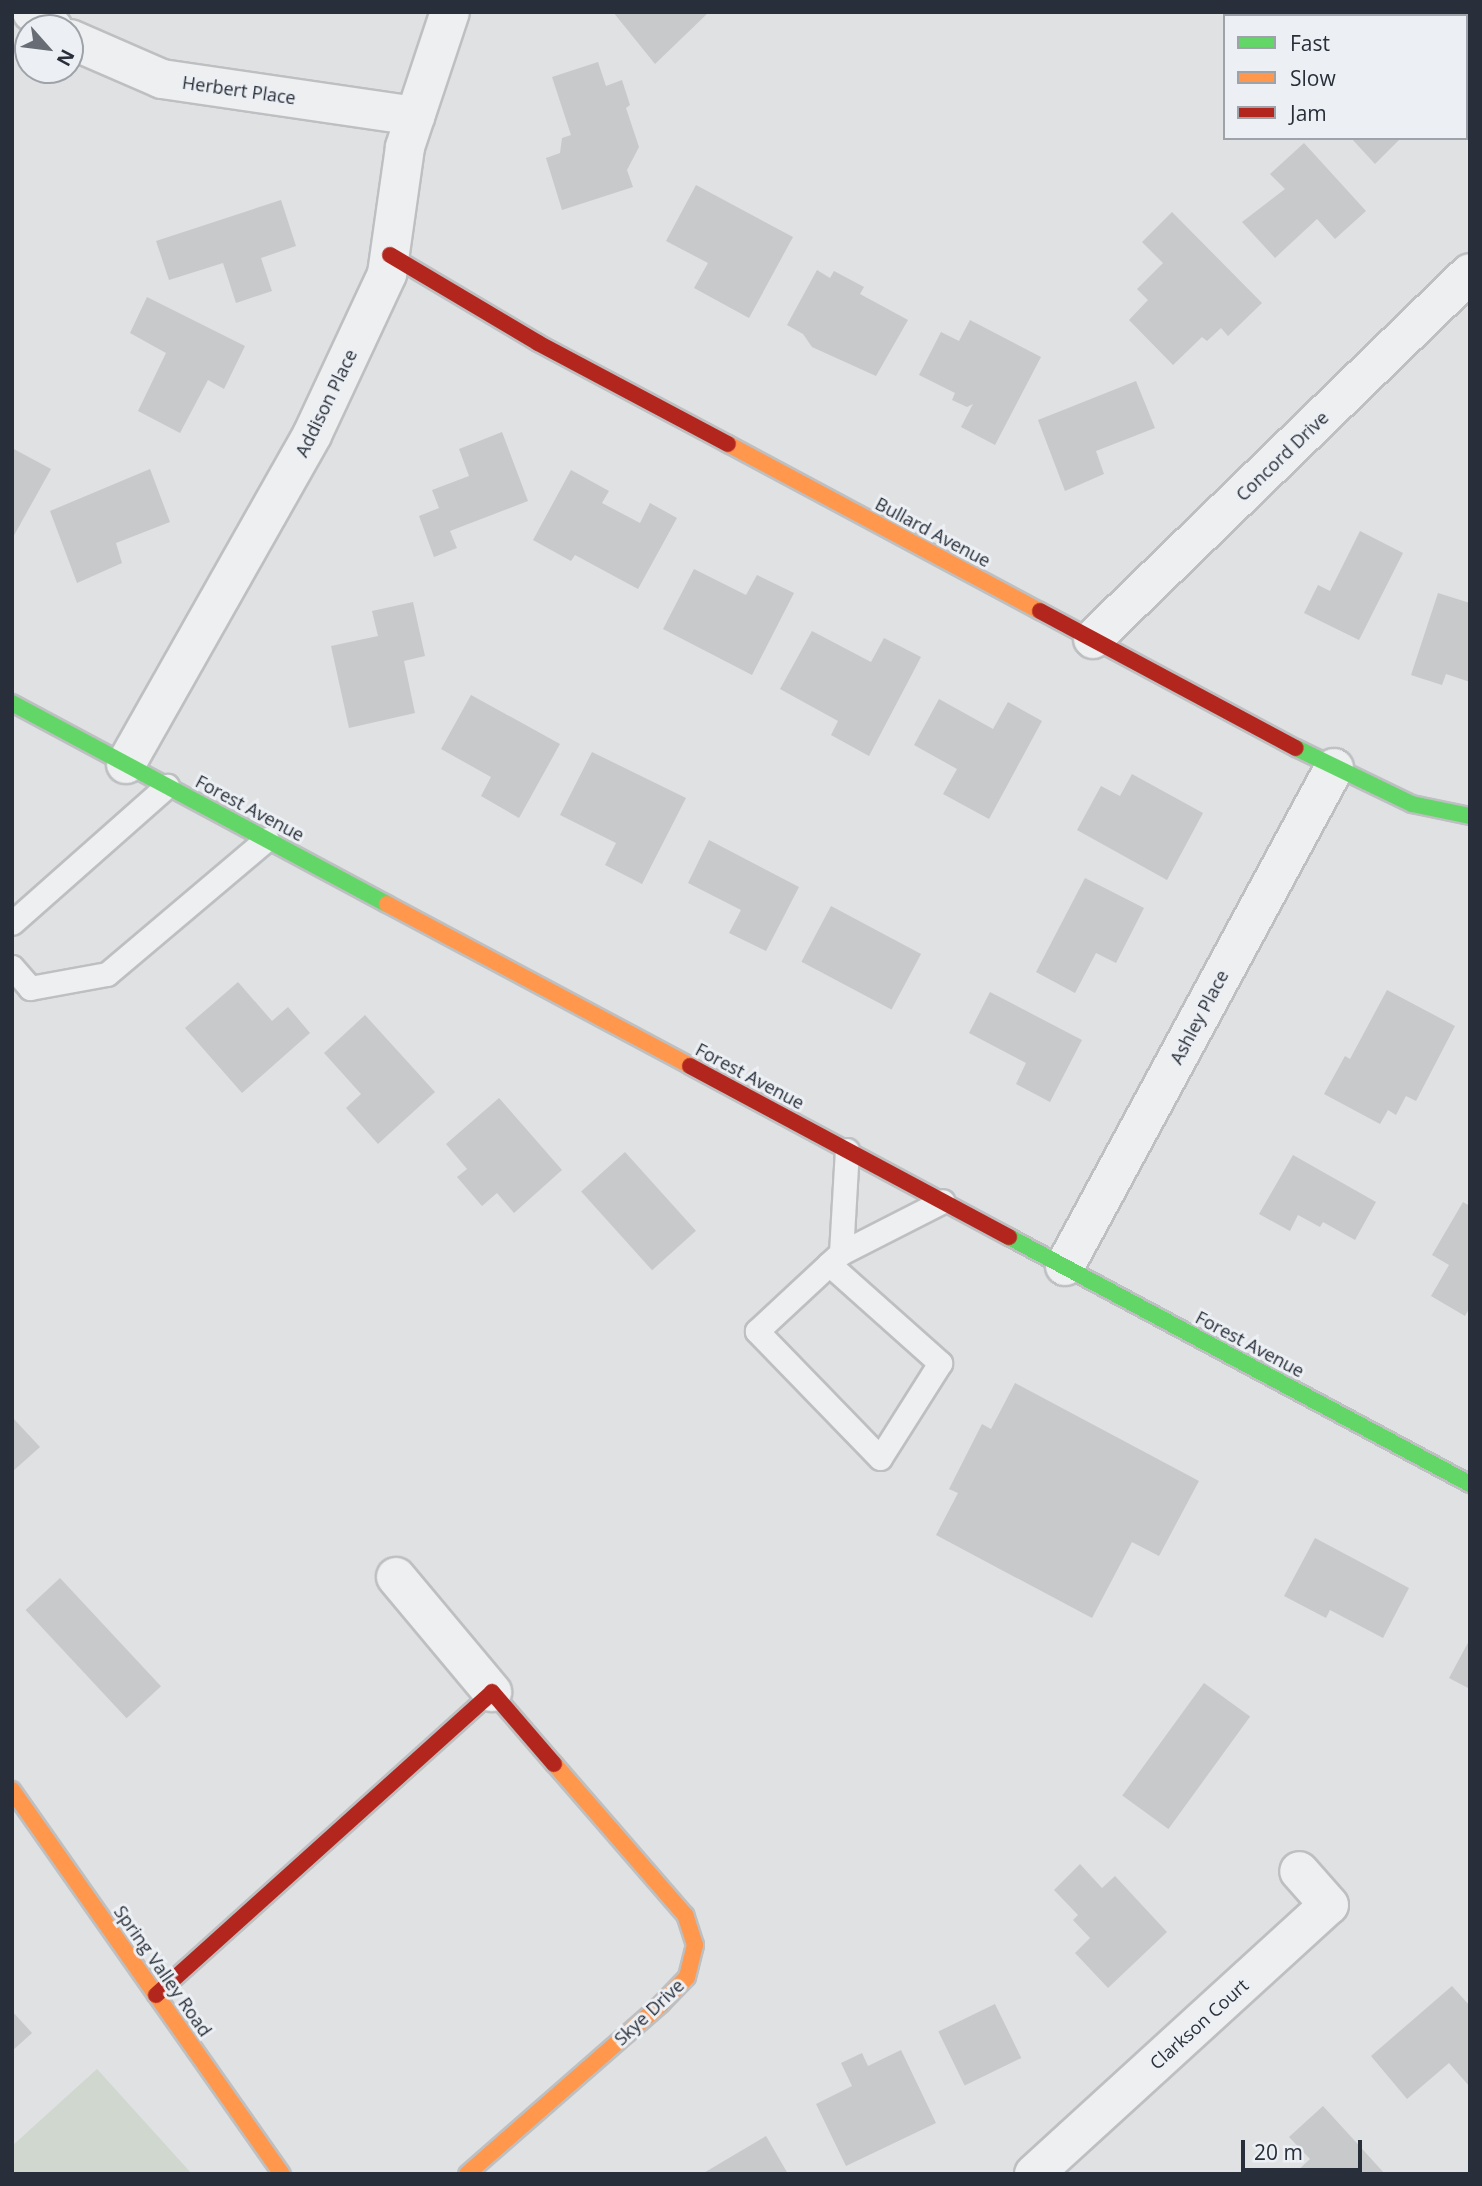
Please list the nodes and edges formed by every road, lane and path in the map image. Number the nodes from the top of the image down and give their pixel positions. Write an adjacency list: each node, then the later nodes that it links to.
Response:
1 (450, 12): 3 (street, Addison Place)
2 (84, 46): 3 (street, Herbert Place)
3 (415, 116): 4 (street, Addison Place)
4 (390, 255): 6 (street, Bullard Avenue); 8 (street, Addison Place)
5 (1470, 273): 6 (street, Concord Drive)
6 (1093, 639): 9 (street, Bullard Avenue)
7 (12, 703): 8 (street, Forest Avenue)
8 (126, 764): 10 (street, Forest Avenue)
9 (1334, 768): 11 (street, Bullard Avenue); 18 (street, Ashley Place)
10 (167, 786): 12 (street, Forest Avenue); 13 (lane)
11 (1470, 816)
12 (267, 839): 14 (lane); 15 (street, Forest Avenue)
13 (12, 923)
14 (12, 967)
15 (847, 1150): 16 (street, Forest Avenue); 17 (lane)
16 (943, 1201): 17 (lane); 18 (street, Forest Avenue)
17 (835, 1259): 17 (lane)
18 (1065, 1266): 19 (street, Forest Avenue)
19 (1470, 1484)
20 (396, 1577): 21 (street, Skye Drive)
21 (492, 1692): 24 (street); 26 (street, Skye Drive)
22 (12, 1790): 24 (street, Spring Valley Road)
23 (1298, 1871): 27 (street, Clarkson Court)
24 (156, 1995): 25 (street, Spring Valley Road)
25 (282, 2174)
26 (467, 2174)
27 (1034, 2174)

